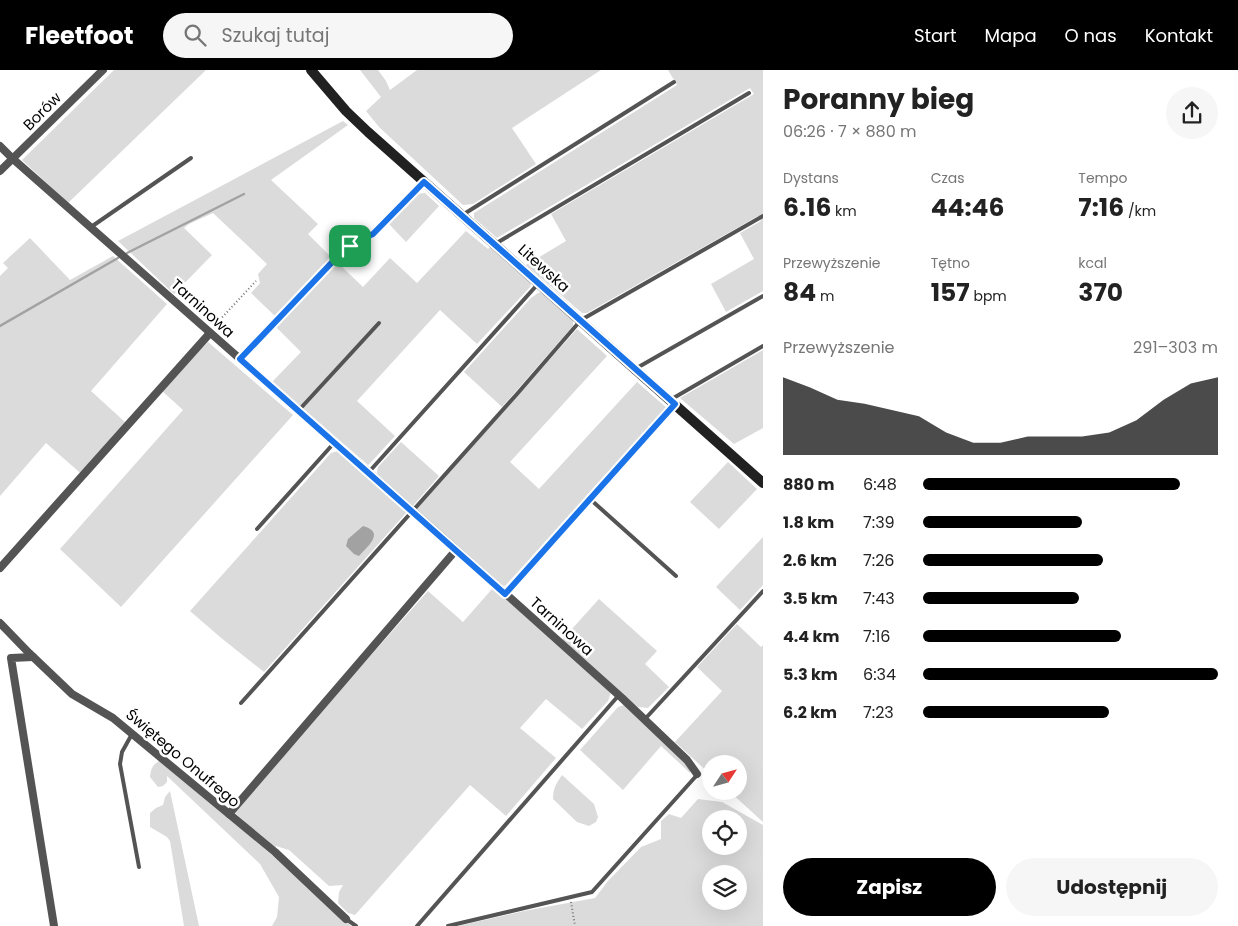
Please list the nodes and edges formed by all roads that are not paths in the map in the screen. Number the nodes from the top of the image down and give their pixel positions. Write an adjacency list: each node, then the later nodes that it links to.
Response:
1 (103, 70): 7 (street, Borów)
2 (311, 70): 9 (street, Litewska)
3 (674, 82): 10 (lane)
4 (749, 93): 13 (lane)
5 (0, 146): 7 (street, Tarninowa)
6 (191, 158): 12 (lane)
7 (13, 159): 8 (street, Borów); 12 (street, Tarninowa)
8 (0, 171)
9 (424, 182): 10 (street, Litewska); 20 (lane)
10 (462, 215): 13 (street, Litewska)
11 (763, 216): 16 (lane)
12 (91, 227): 18 (street, Tarninowa)
13 (495, 244): 14 (street, Litewska)
14 (538, 283): 16 (street, Litewska); 25 (lane)
15 (763, 296): 21 (lane)
16 (581, 320): 21 (street, Litewska); 28 (lane)
17 (379, 323): 23 (lane)
18 (209, 332): 20 (street, Tarninowa); 31 (street)
19 (763, 346): 22 (lane)
20 (240, 359): 23 (street, Tarninowa)
21 (635, 369): 22 (street, Litewska)
22 (673, 402): 26 (street, Litewska); 27 (lane)
23 (298, 411): 24 (street, Tarninowa)
24 (334, 442): 25 (street, Tarninowa); 29 (lane)
25 (368, 472): 28 (street, Tarninowa)
26 (763, 482)
27 (590, 499): 32 (lane); 34 (lane)
28 (412, 510): 30 (street, Tarninowa); 38 (lane)
29 (257, 529)
30 (456, 550): 34 (street, Tarninowa); 42 (street)
31 (0, 568)
32 (676, 576)
33 (763, 591): 39 (lane)
34 (505, 594): 37 (street, Tarninowa)
35 (0, 623): 36 (street, Świętego Onufrego)
36 (33, 657): 40 (street, Świętego Onufrego); 45 (street)
37 (619, 695): 39 (street, Tarninowa); 47 (lane)
38 (241, 703)
39 (645, 719): 41 (street, Tarninowa)
40 (132, 734): 42 (street, Świętego Onufrego); 43 (lane)
41 (697, 774): 48 (lane)
42 (229, 814): 44 (street, Świętego Onufrego)
43 (139, 867)
44 (346, 919): 46 (lane)
45 (54, 926)
46 (356, 926)
47 (417, 926)
48 (448, 926)

